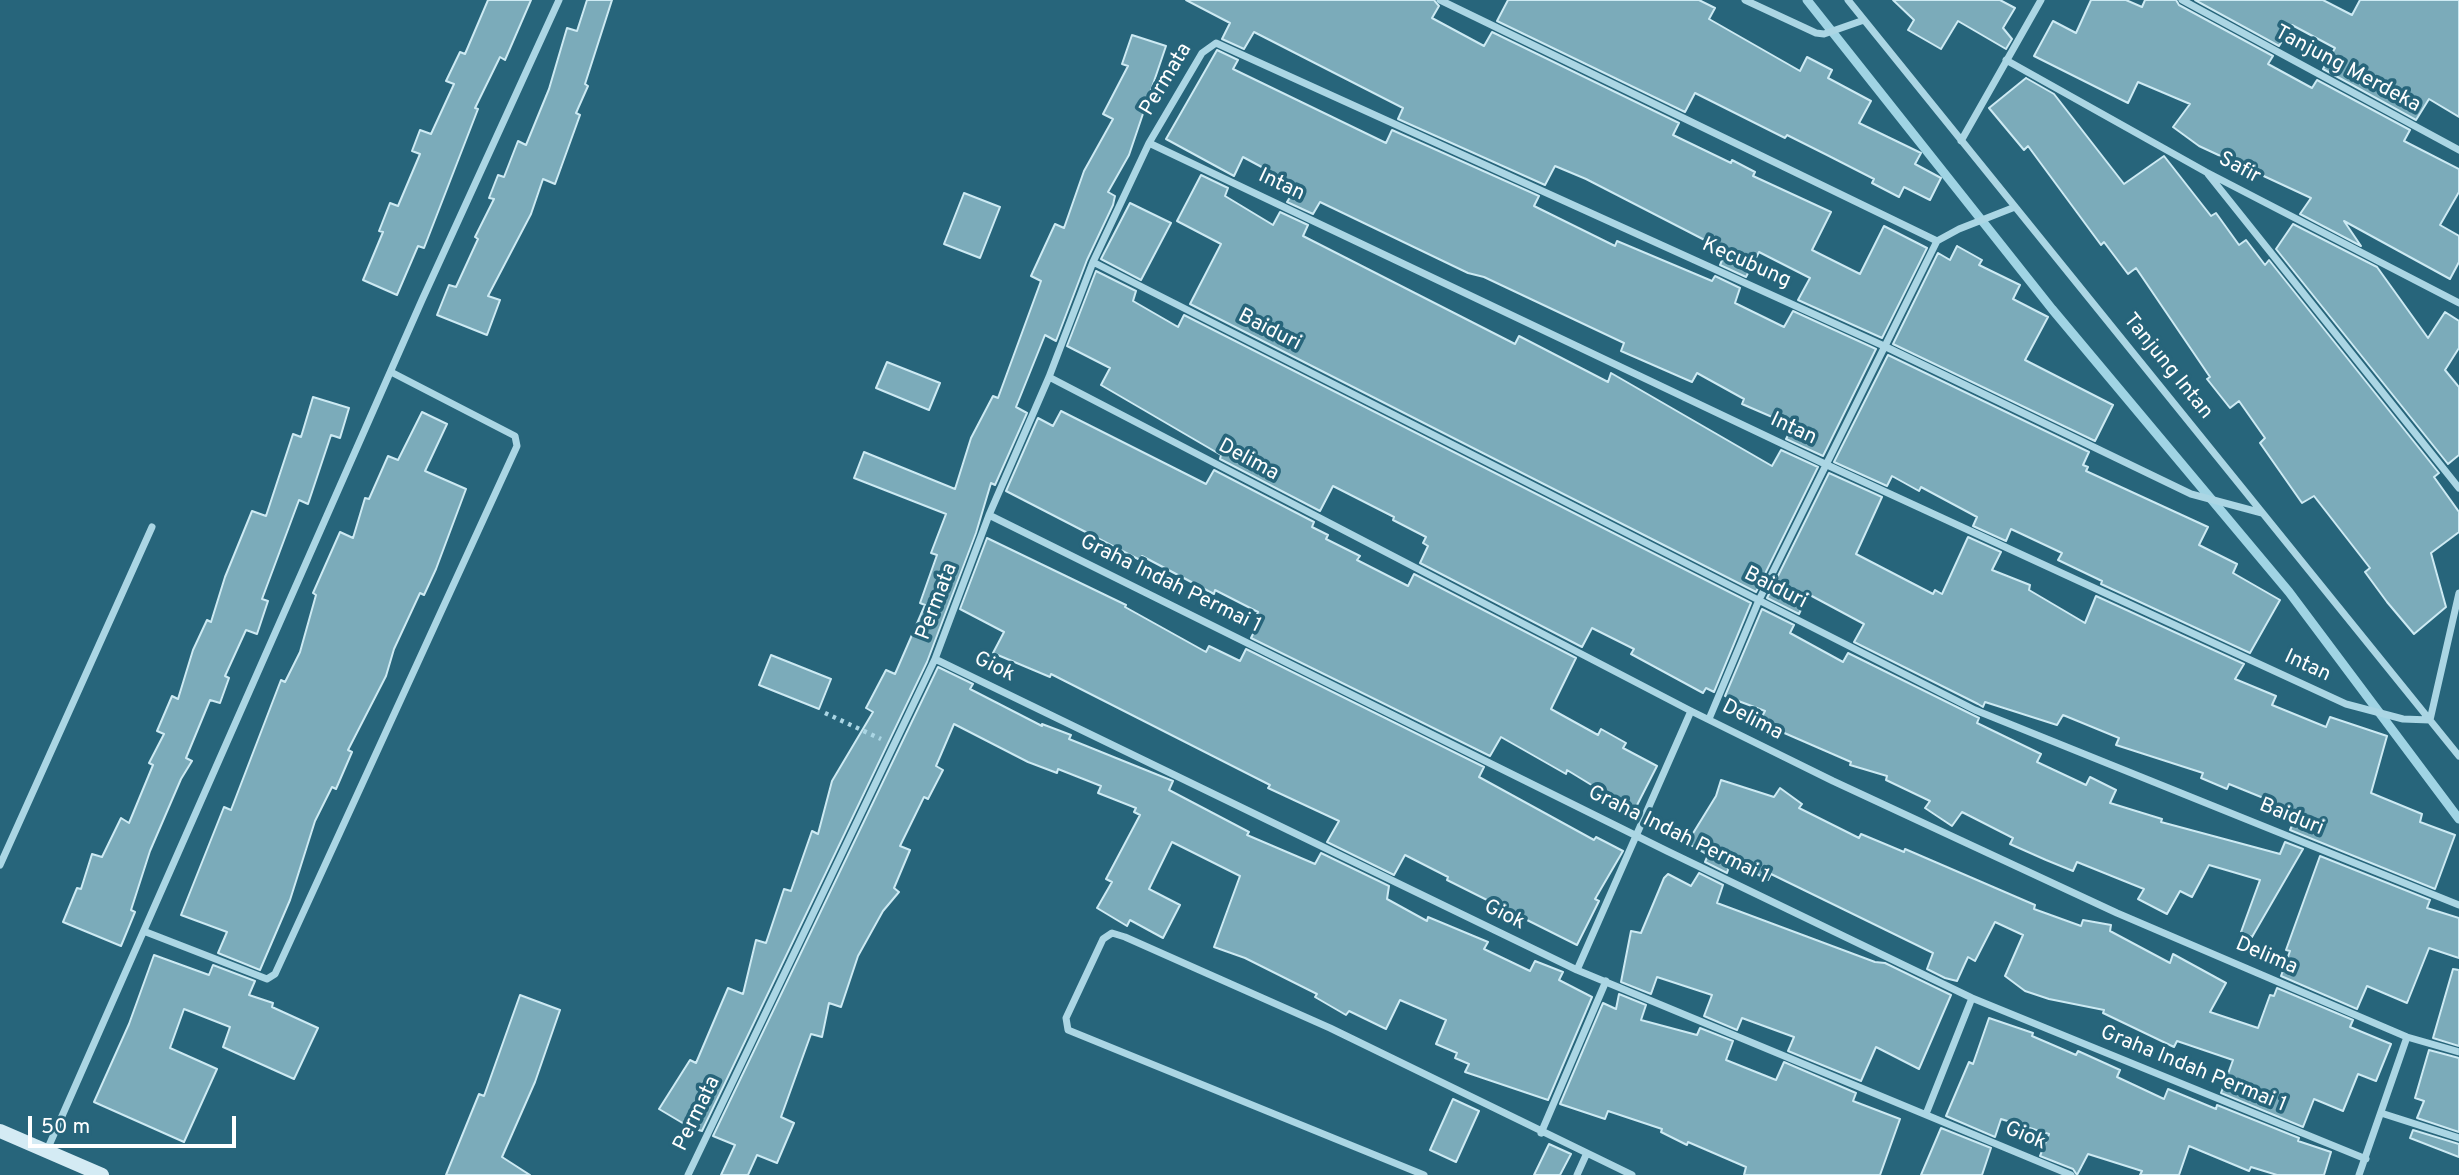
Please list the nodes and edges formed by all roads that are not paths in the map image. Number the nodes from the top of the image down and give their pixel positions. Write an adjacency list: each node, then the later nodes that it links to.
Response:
1 (558, 0): 19 (street)
2 (1440, 0): 15 (street)
3 (1745, 0): 7 (street)
4 (1848, 0): 7 (street, Tanjung Intan)
5 (2041, 0): 9 (street)
6 (2182, 0): 12 (street, Tanjung Merdeka)
7 (1864, 20): 10 (street, Tanjung Intan)
8 (1216, 43): 11 (street, Permata); 18 (street, Kecubung)
9 (2006, 60): 10 (street); 13 (street, Safir)
10 (1961, 141): 14 (street, Tanjung Intan)
11 (1149, 143): 16 (street, Permata); 21 (street, Intan)
12 (2459, 150)
13 (2206, 172): 17 (street, Safir); 22 (street)
14 (2015, 207): 15 (street); 23 (street, Tanjung Intan)
15 (1937, 241): 18 (street)
16 (1093, 262): 20 (street, Permata); 27 (street, Baiduri)
17 (2459, 303)
18 (1884, 346): 21 (street); 23 (street, Kecubung)
19 (391, 372): 36 (street); 36 (street)
20 (1049, 377): 24 (street, Permata); 29 (street, Delima)
21 (1825, 464): 27 (street); 31 (street, Intan)
22 (2459, 488)
23 (2262, 513): 31 (street, Tanjung Intan)
24 (989, 515): 28 (street, Permata); 33 (street, Graha Indah Permai 1)
25 (152, 527): 34 (street)
26 (2459, 593): 31 (street)
27 (1759, 600): 30 (street); 35 (street, Baiduri)
28 (936, 659): 37 (street, Giok); 51 (street, Permata)
29 (1691, 711): 30 (street, Delima); 33 (street)
30 (1709, 719): 40 (street, Delima)
31 (2430, 720): 32 (street, Tanjung Intan)
32 (2459, 756)
33 (1638, 836): 37 (street); 39 (street, Graha Indah Permai 1)
34 (0, 865)
35 (2459, 905)
36 (146, 932): 47 (street)
37 (1577, 970): 38 (street, Giok)
38 (1606, 981): 43 (street, Giok); 45 (street)
39 (1972, 998): 43 (street); 49 (street, Graha Indah Permai 1)
40 (2407, 1037): 41 (street, Delima); 42 (street)
41 (2459, 1052)
42 (2381, 1113): 46 (street); 49 (street)
43 (1926, 1114): 55 (street, Giok)
44 (0, 1131): 47 (street)
45 (1541, 1133): 48 (street); 52 (street)
46 (2459, 1138)
47 (47, 1150): 50 (street)
48 (1586, 1155): 53 (street); 54 (street)
49 (2365, 1159): 56 (street)
50 (102, 1175)
51 (688, 1175)
52 (1424, 1175)
53 (1577, 1175)
54 (1632, 1175)
55 (2071, 1175)
56 (2359, 1175)

